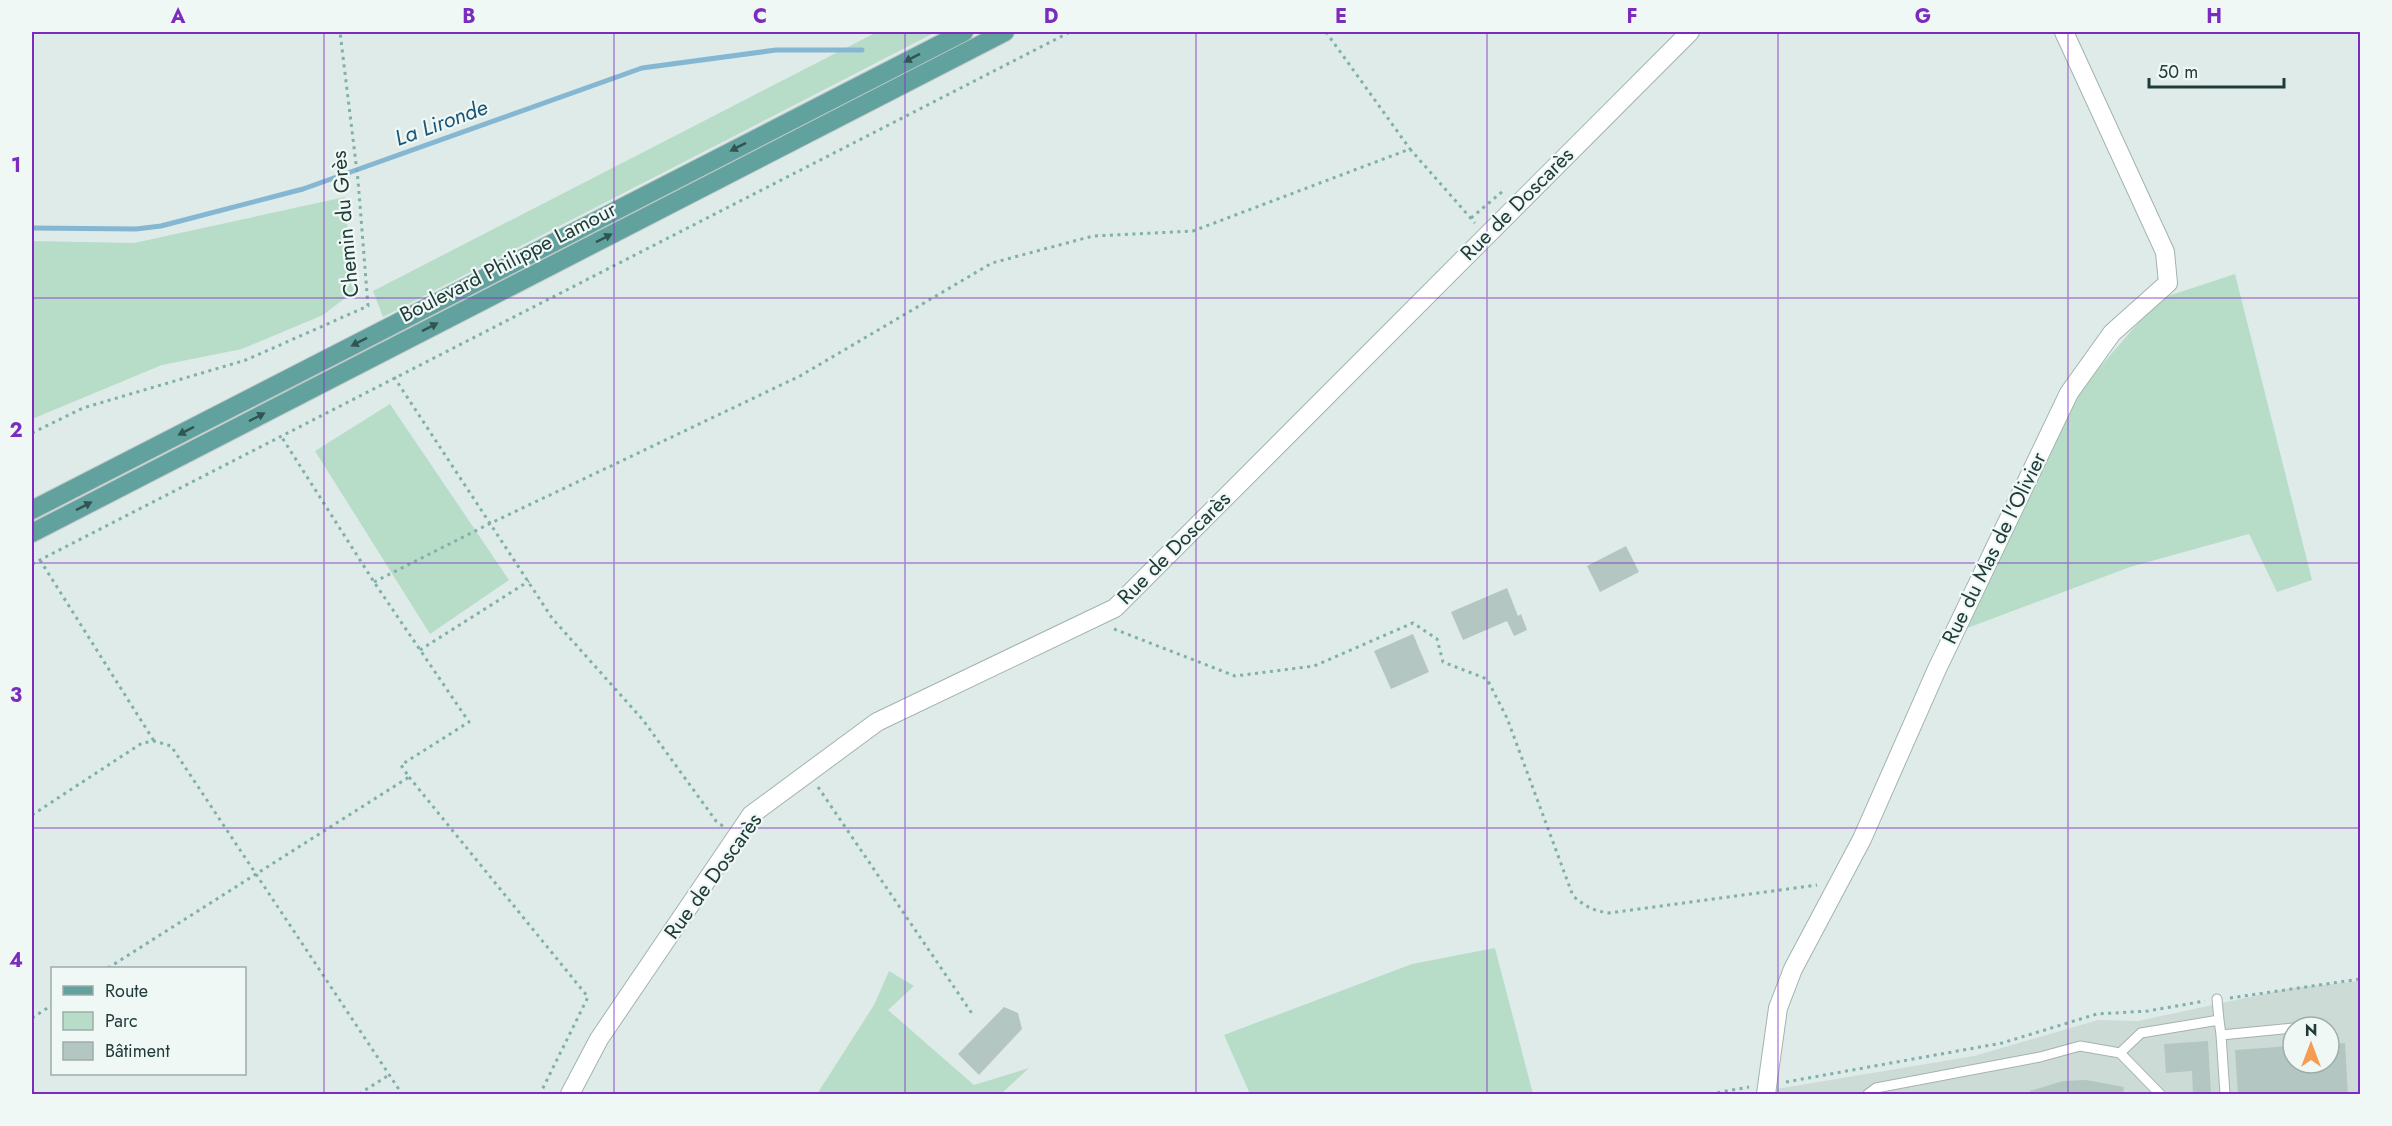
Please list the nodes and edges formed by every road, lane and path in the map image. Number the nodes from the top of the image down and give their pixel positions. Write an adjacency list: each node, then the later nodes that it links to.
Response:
1 (340, 32): 11 (path, Chemin du Grès)
2 (964, 32): 13 (main road, Boulevard Philippe Lamour, one-way to 13)
3 (1005, 32): 15 (main road, Boulevard Philippe Lamour, one-way to 3)
4 (1070, 32): 10 (path)
5 (1326, 32): 8 (path)
6 (1690, 32): 20 (street, Rue de Doscarès)
7 (2064, 32): 28 (street, Rue du Mas de l'Olivier)
8 (1410, 149): 9 (path); 14 (path)
9 (1477, 225)
10 (394, 377): 12 (path); 14 (path)
11 (32, 433)
12 (281, 436): 16 (path); 19 (path)
13 (32, 510)
14 (491, 523): 18 (path); 19 (path)
15 (32, 532)
16 (40, 560): 17 (path); 22 (path)
17 (32, 564)
18 (529, 581): 21 (path); 26 (path)
19 (374, 582): 21 (path)
20 (1089, 620): 26 (street, Rue de Doscarès); 28 (path)
21 (420, 650): 23 (path)
22 (154, 741): 25 (path); 27 (path)
23 (409, 777): 27 (path); 43 (path)
24 (814, 781): 33 (path)
25 (32, 815)
26 (736, 836): 44 (street, Rue de Doscarès)
27 (255, 873): 29 (path); 39 (path)
28 (1838, 881): 40 (street, Rue du Mas de l'Olivier)
29 (111, 967)
30 (2361, 979): 31 (path)
31 (2217, 999): 35 (lane); 40 (path)
32 (51, 1006): 34 (path)
33 (973, 1015)
34 (32, 1018)
35 (2219, 1020): 37 (lane); 38 (lane)
36 (2281, 1029): 37 (lane)
37 (2221, 1035): 48 (lane)
38 (2120, 1053): 46 (lane); 47 (lane)
39 (389, 1075): 41 (path); 42 (path)
40 (1766, 1089): 45 (path)
41 (359, 1095)
42 (402, 1095)
43 (540, 1095)
44 (570, 1095)
45 (1710, 1095)
46 (1868, 1095)
47 (2160, 1095)
48 (2225, 1095)

